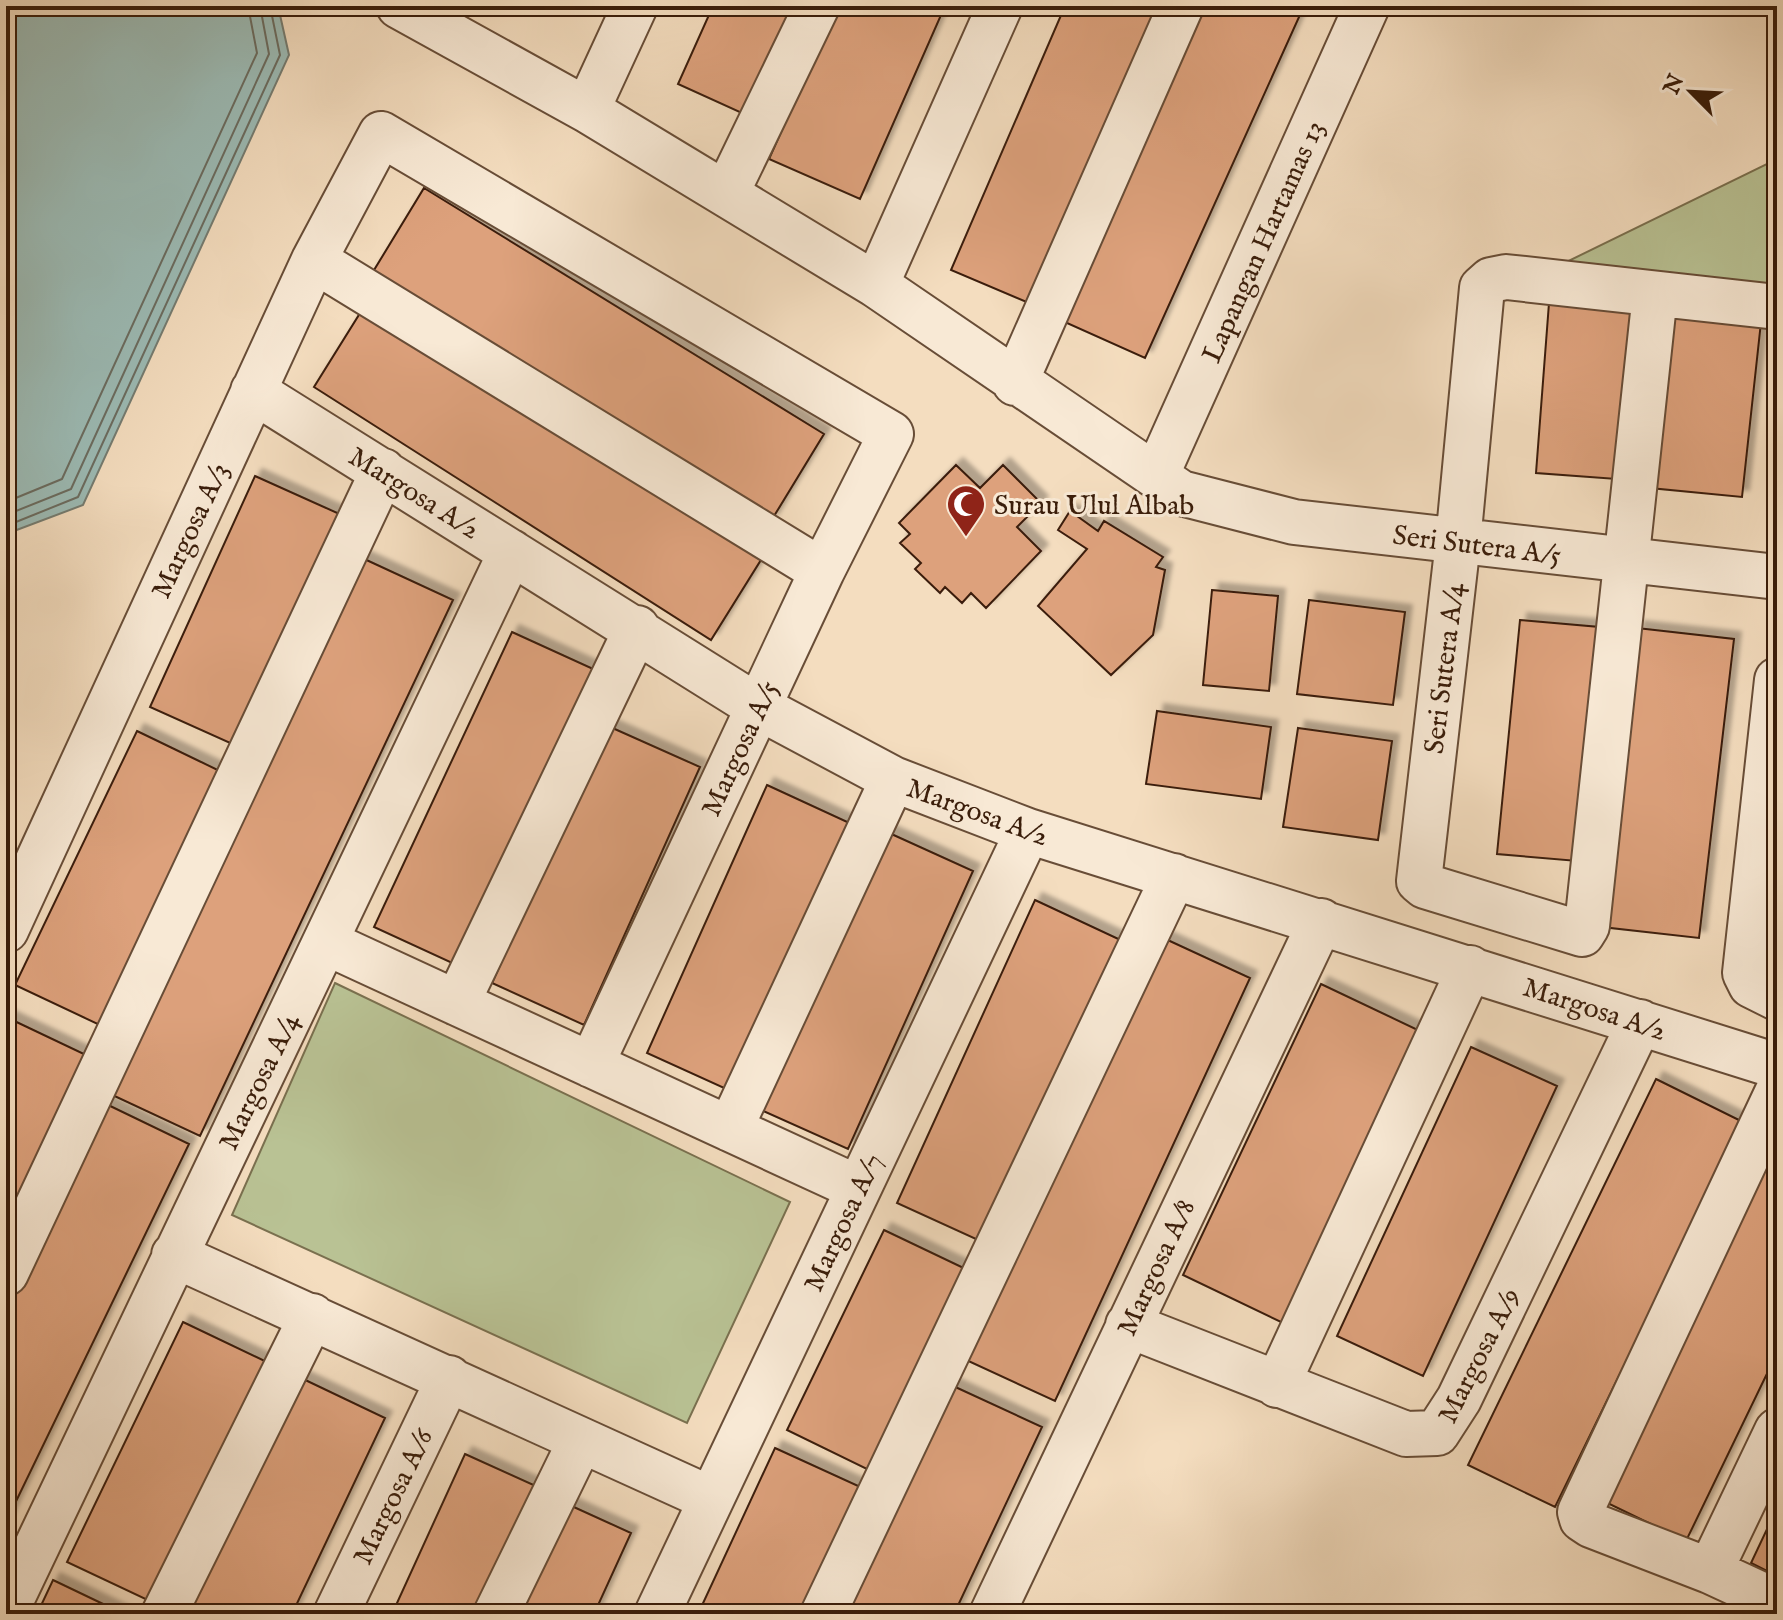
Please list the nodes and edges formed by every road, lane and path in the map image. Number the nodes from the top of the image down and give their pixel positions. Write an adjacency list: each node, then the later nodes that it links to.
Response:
1 (399, 6): 7 (street, Seri Sutera A/5)
2 (635, 6): 8 (street)
3 (817, 6): 9 (street)
4 (1000, 6): 11 (street)
5 (1181, 6): 14 (street)
6 (1367, 6): 18 (street, Lapangan Hartamas 13)
7 (450, 18): 8 (street, Seri Sutera A/5)
8 (587, 110): 9 (street, Seri Sutera A/5)
9 (726, 194): 11 (street, Seri Sutera A/5)
10 (314, 260): 15 (street, Margosa A/3); 16 (street, Margosa A/3); 22 (street)
11 (876, 285): 14 (street, Seri Sutera A/5)
12 (1655, 294): 13 (street); 19 (street, Seri Sutera A/4); 21 (street)
13 (1777, 307)
14 (1015, 383): 18 (street, Seri Sutera A/5)
15 (253, 391): 17 (street, Margosa A/2); 31 (street, Margosa A/3)
16 (891, 434): 22 (street, Margosa A/5)
17 (383, 471): 20 (street, Margosa A/2); 43 (street)
18 (1168, 485): 19 (street, Seri Sutera A/5)
19 (1458, 542): 21 (street, Seri Sutera A/5); 21 (street, Seri Sutera A/4)
20 (511, 552): 24 (street, Margosa A/2); 32 (street, Margosa A/4)
21 (1628, 561): 23 (street, Seri Sutera A/5)
22 (822, 571): 26 (street, Margosa A/5)
23 (1777, 577)
24 (637, 628): 26 (street, Margosa A/2); 35 (street)
25 (1777, 680): 34 (street)
26 (758, 707): 27 (street, Margosa A/2); 37 (street, Margosa A/5)
27 (893, 779): 28 (street, Margosa A/2); 40 (street)
28 (1028, 831): 29 (street, Margosa A/2); 41 (street, Margosa A/7)
29 (1174, 876): 30 (street, Margosa A/2); 58 (street)
30 (1321, 921): 33 (street, Margosa A/2); 45 (street, Margosa A/8)
31 (6, 930)
32 (325, 942): 35 (street); 42 (street, Margosa A/4)
33 (1470, 968): 36 (street, Margosa A/2); 47 (street)
34 (1761, 986)
35 (457, 1003): 37 (street)
36 (1640, 1022): 38 (street, Margosa A/2); 47 (street, Margosa A/9)
37 (591, 1065): 40 (street)
38 (1777, 1066)
39 (1777, 1093): 51 (street)
40 (730, 1129): 41 (street)
41 (858, 1188): 50 (street, Margosa A/7)
42 (174, 1255): 44 (street); 53 (street, Margosa A/4)
43 (6, 1273)
44 (312, 1316): 46 (street); 54 (street)
45 (1128, 1325): 47 (street, Margosa A/9); 59 (street, Margosa A/8)
46 (449, 1378): 49 (street); 55 (street, Margosa A/6)
47 (1277, 1385)
48 (1777, 1431): 51 (street)
49 (581, 1440): 50 (street); 56 (street)
50 (711, 1499): 57 (street, Margosa A/7)
51 (1710, 1571): 52 (street)
52 (1777, 1602)
53 (6, 1611)
54 (164, 1614)
55 (336, 1614)
56 (496, 1614)
57 (657, 1614)
58 (823, 1614)
59 (992, 1614)

